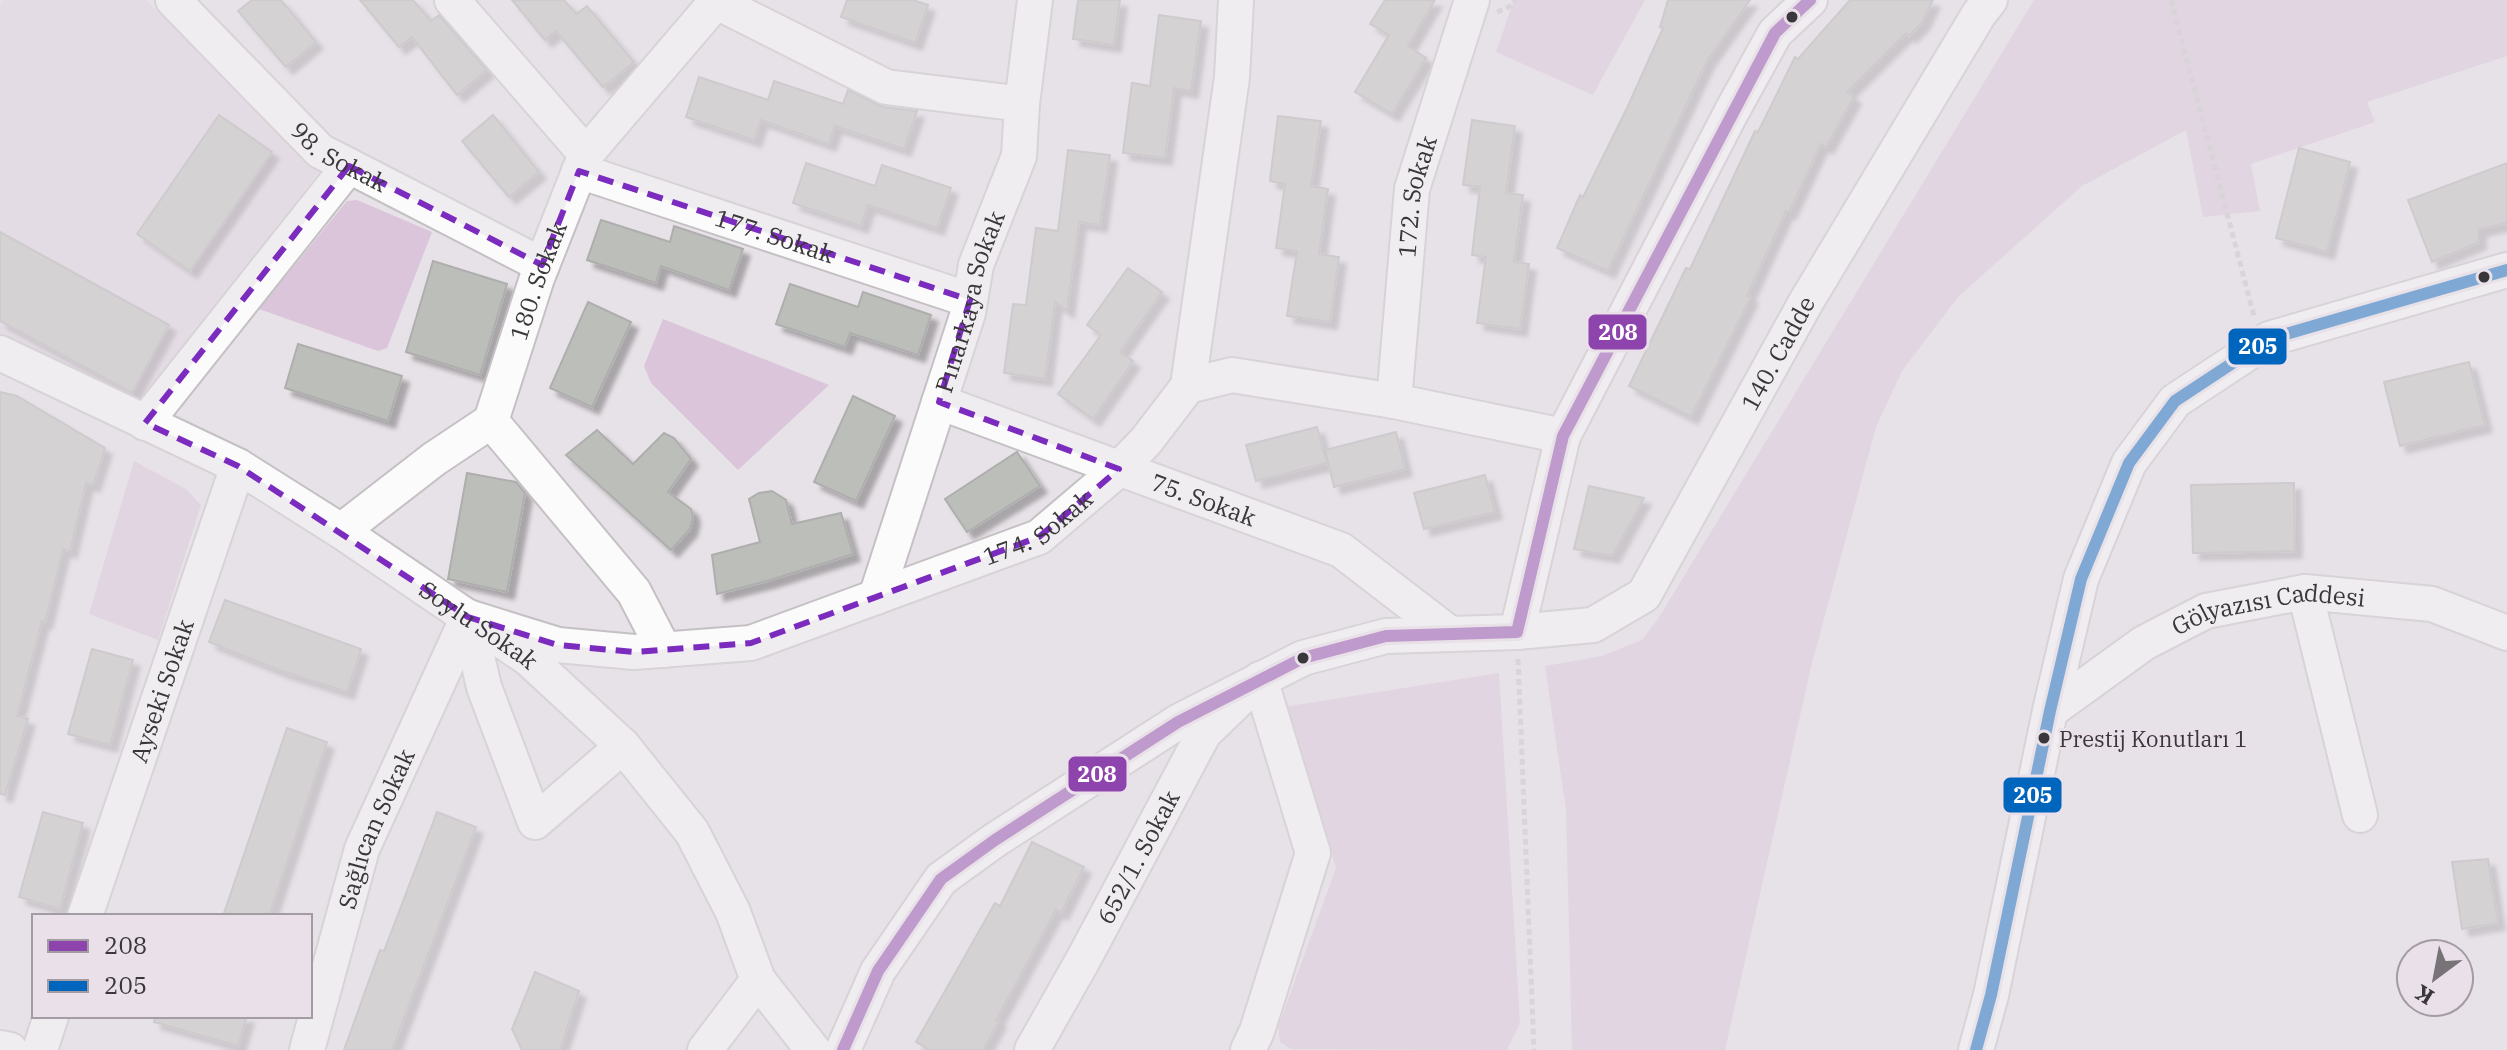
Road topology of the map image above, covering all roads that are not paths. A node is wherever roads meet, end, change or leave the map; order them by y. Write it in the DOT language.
graph roads {
  1 [pos="452,0"];
  2 [pos="1035,0"];
  3 [pos="1236,0"];
  4 [pos="1472,0"];
  5 [pos="1810,0"];
  6 [pos="1990,0"];
  7 [pos="714,1"];
  8 [pos="183,2"];
  9 [pos="1022,104"];
  10 [pos="582,162"];
  11 [pos="349,166"];
  12 [pos="542,265"];
  13 [pos="2507,270"];
  14 [pos="970,300"];
  15 [pos="0,353"];
  16 [pos="1188,386"];
  17 [pos="1394,401"];
  18 [pos="939,402"];
  19 [pos="491,421"];
  20 [pos="145,423"];
  21 [pos="1563,436"];
  22 [pos="238,466"];
  23 [pos="1119,469"];
  24 [pos="341,531"];
  25 [pos="2305,592"];
  26 [pos="876,597"];
  27 [pos="468,617"];
  28 [pos="1517,632"];
  29 [pos="1449,633"];
  30 [pos="2507,633"];
  31 [pos="664,650"];
  32 [pos="1260,679"];
  33 [pos="2050,711"];
  34 [pos="623,746"];
  35 [pos="2360,815"];
  36 [pos="86,914"];
  37 [pos="758,980"];
  38 [pos="50,1018"];
  39 [pos="0,1048"];
  40 [pos="10,1050"];
  41 [pos="40,1050"];
  42 [pos="307,1050"];
  43 [pos="705,1050"];
  44 [pos="813,1050"];
  45 [pos="843,1050"];
  46 [pos="1032,1050"];
  47 [pos="1248,1050"];
  48 [pos="1976,1050"];
  1 -- 10 [label="street"];
  2 -- 9 [label="street, Pınarkaya Sokak"];
  3 -- 16 [label="street, 174. Sokak"];
  4 -- 17 [label="street, 172. Sokak"];
  5 -- 21 [label="street"];
  6 -- 28 [label="street, 140. Cadde"];
  7 -- 9 [label="street"];
  7 -- 10 [label="street, 180. Sokak"];
  8 -- 11 [label="street, 98. Sokak"];
  9 -- 14 [label="street, Pınarkaya Sokak"];
  10 -- 12 [label="street, 180. Sokak"];
  10 -- 14 [label="street, 177. Sokak"];
  11 -- 12 [label="street, 98. Sokak"];
  11 -- 20 [label="street"];
  12 -- 19 [label="street, 180. Sokak"];
  13 -- 33 [label="street"];
  14 -- 18 [label="street, Pınarkaya Sokak"];
  15 -- 20 [label="street, Soylu Sokak"];
  16 -- 17 [label="street"];
  16 -- 23 [label="street, 174. Sokak"];
  17 -- 21 [label="street"];
  18 -- 23 [label="street, 75. Sokak"];
  18 -- 26 [label="street, Pınarkaya Sokak"];
  19 -- 24 [label="street"];
  19 -- 31 [label="street"];
  20 -- 22 [label="street, Soylu Sokak"];
  21 -- 28 [label="street"];
  22 -- 24 [label="street, Soylu Sokak"];
  22 -- 36 [label="street, Ayseki Sokak"];
  23 -- 26 [label="street, 174. Sokak"];
  23 -- 29 [label="street, 75. Sokak"];
  24 -- 27 [label="street, Soylu Sokak"];
  25 -- 30 [label="street, Gölyazısı Caddesi"];
  25 -- 33 [label="street, Gölyazısı Caddesi"];
  25 -- 35 [label="street"];
  26 -- 31 [label="street, 174. Sokak"];
  27 -- 31 [label="street, 174. Sokak"];
  27 -- 34 [label="street, Soylu Sokak"];
  27 -- 34 [label="street"];
  27 -- 42 [label="street, Sağlıcan Sokak"];
  28 -- 29 [label="street, 140. Cadde"];
  29 -- 32 [label="street, 140. Cadde"];
  32 -- 45 [label="street, 140. Cadde"];
  32 -- 46 [label="street, 652/1. Sokak"];
  32 -- 47 [label="street"];
  33 -- 48 [label="street"];
  34 -- 37 [label="street, Soylu Sokak"];
  37 -- 43 [label="street"];
  37 -- 44 [label="street, Soylu Sokak"];
  38 -- 41 [label="street"];
  39 -- 40 [label="street"];
}
